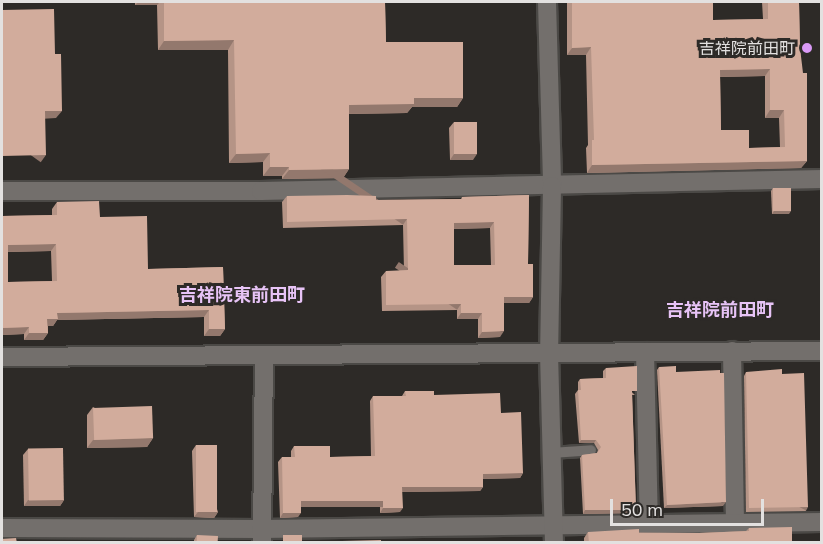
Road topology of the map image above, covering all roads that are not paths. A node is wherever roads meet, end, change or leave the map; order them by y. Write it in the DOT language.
graph roads {
  1 [pos="547,2"];
  2 [pos="822,179"];
  3 [pos="552,186"];
  4 [pos="2,191"];
  5 [pos="732,351"];
  6 [pos="822,351"];
  7 [pos="645,352"];
  8 [pos="549,353"];
  9 [pos="264,355"];
  10 [pos="2,357"];
  11 [pos="591,450"];
  12 [pos="552,453"];
  13 [pos="822,522"];
  14 [pos="735,524"];
  15 [pos="650,525"];
  16 [pos="2,528"];
  17 [pos="554,534"];
  18 [pos="261,536"];
  1 -- 3 [label="street"];
  2 -- 3 [label="street"];
  3 -- 4 [label="street"];
  3 -- 8 [label="street"];
  5 -- 6 [label="street"];
  5 -- 7 [label="street"];
  5 -- 14 [label="street"];
  7 -- 8 [label="street"];
  7 -- 15 [label="street"];
  8 -- 9 [label="street"];
  8 -- 12 [label="street"];
  9 -- 10 [label="street"];
  9 -- 18 [label="street"];
  11 -- 12 [label="lane"];
  12 -- 17 [label="street"];
  13 -- 14 [label="street"];
  14 -- 15 [label="street"];
  15 -- 17 [label="street"];
  16 -- 18 [label="street"];
  17 -- 18 [label="street"];
}
